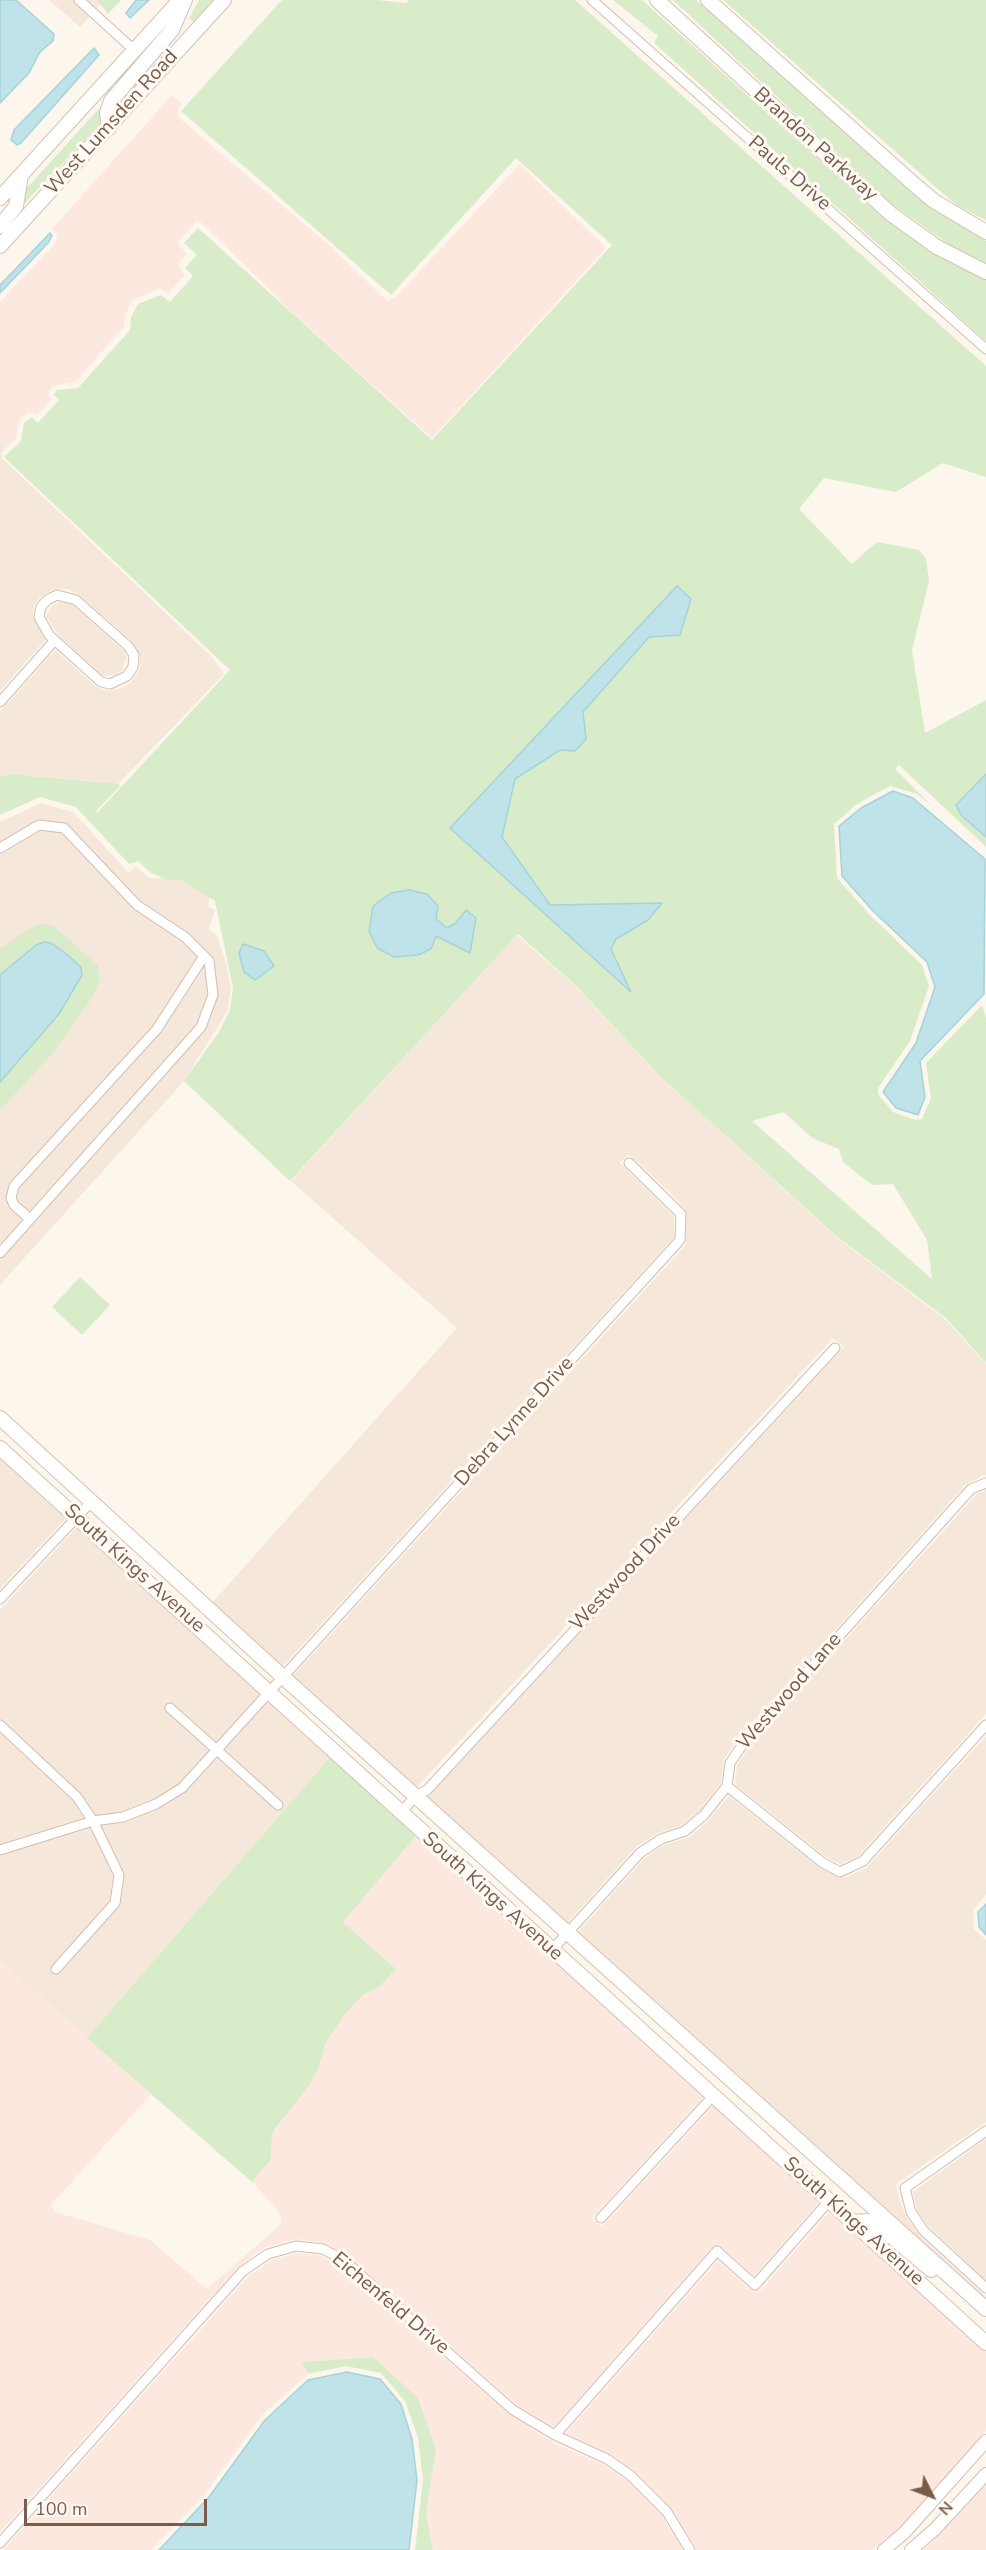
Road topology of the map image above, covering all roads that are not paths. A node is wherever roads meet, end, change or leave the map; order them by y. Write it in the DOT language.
graph roads {
  1 [pos="180,0"];
  2 [pos="185,0"];
  3 [pos="224,0"];
  4 [pos="592,0"];
  5 [pos="657,0"];
  6 [pos="708,0"];
  7 [pos="81,1"];
  8 [pos="134,50"];
  9 [pos="109,128"];
  10 [pos="21,175"];
  11 [pos="0,198"];
  12 [pos="0,226"];
  13 [pos="986,232"];
  14 [pos="0,246"];
  15 [pos="986,272"];
  16 [pos="986,349"];
  17 [pos="54,641"];
  18 [pos="0,702"];
  19 [pos="0,848"];
  20 [pos="204,956"];
  21 [pos="629,1163"];
  22 [pos="30,1219"];
  23 [pos="0,1253"];
  24 [pos="835,1348"];
  25 [pos="0,1418"];
  26 [pos="0,1448"];
  27 [pos="986,1483"];
  28 [pos="92,1501"];
  29 [pos="76,1517"];
  30 [pos="0,1599"];
  31 [pos="283,1677"];
  32 [pos="269,1692"];
  33 [pos="170,1708"];
  34 [pos="0,1725"];
  35 [pos="986,1725"];
  36 [pos="216,1750"];
  37 [pos="727,1786"];
  38 [pos="416,1796"];
  39 [pos="278,1805"];
  40 [pos="400,1813"];
  41 [pos="93,1821"];
  42 [pos="0,1850"];
  43 [pos="568,1933"];
  44 [pos="552,1950"];
  45 [pos="56,1969"];
  46 [pos="713,2096"];
  47 [pos="986,2131"];
  48 [pos="830,2201"];
  49 [pos="601,2218"];
  50 [pos="854,2222"];
  51 [pos="986,2288"];
  52 [pos="986,2309"];
  53 [pos="986,2343"];
  54 [pos="555,2435"];
  55 [pos="986,2441"];
  56 [pos="986,2474"];
  57 [pos="0,2542"];
  58 [pos="690,2550"];
  59 [pos="884,2550"];
  60 [pos="911,2550"];
  1 -- 8 [label="main road, West Lumsden Road"];
  2 -- 9 [label="main road"];
  3 -- 9 [label="main road, West Lumsden Road"];
  4 -- 16 [label="street, Pauls Drive"];
  5 -- 15 [label="main road, Brandon Parkway"];
  6 -- 13 [label="main road, Brandon Parkway"];
  7 -- 8 [label="street"];
  8 -- 10 [label="main road, West Lumsden Road"];
  9 -- 14 [label="main road, West Lumsden Road"];
  10 -- 11 [label="main road, West Lumsden Road"];
  10 -- 12 [label="main road"];
  17 -- 17 [label="street"];
  17 -- 18 [label="street"];
  19 -- 20 [label="street"];
  20 -- 22 [label="street"];
  20 -- 22 [label="street"];
  21 -- 31 [label="street, Debra Lynne Drive"];
  22 -- 23 [label="street"];
  24 -- 38 [label="street, Westwood Drive"];
  25 -- 28 [label="main road, South Kings Avenue"];
  26 -- 29 [label="main road, South Kings Avenue"];
  27 -- 37 [label="street, Westwood Lane"];
  28 -- 29 [label="street"];
  28 -- 31 [label="main road, South Kings Avenue"];
  29 -- 30 [label="street"];
  29 -- 32 [label="main road, South Kings Avenue"];
  31 -- 32 [label="street, Debra Lynne Drive"];
  31 -- 38 [label="main road, South Kings Avenue"];
  32 -- 36 [label="street, Debra Lynne Drive"];
  32 -- 40 [label="main road, South Kings Avenue"];
  33 -- 36 [label="street"];
  34 -- 41 [label="street"];
  35 -- 37 [label="street"];
  36 -- 39 [label="street"];
  36 -- 41 [label="street, Debra Lynne Drive"];
  37 -- 43 [label="street, Westwood Lane"];
  38 -- 40 [label="street, Westwood Drive"];
  38 -- 43 [label="main road, South Kings Avenue"];
  40 -- 44 [label="main road, South Kings Avenue"];
  41 -- 42 [label="street, Debra Lynne Drive"];
  41 -- 45 [label="street"];
  43 -- 44 [label="street, Westwood Lane"];
  43 -- 52 [label="main road, South Kings Avenue"];
  44 -- 46 [label="main road, South Kings Avenue"];
  46 -- 48 [label="main road, South Kings Avenue"];
  46 -- 49 [label="street"];
  47 -- 51 [label="street"];
  48 -- 50 [label="main road, South Kings Avenue"];
  48 -- 54 [label="street"];
  50 -- 52 [label="main road"];
  50 -- 53 [label="main road, South Kings Avenue"];
  54 -- 57 [label="street, Eichenfeld Drive"];
  54 -- 58 [label="street, Eichenfeld Drive"];
  55 -- 59 [label="street"];
  56 -- 60 [label="street"];
}
